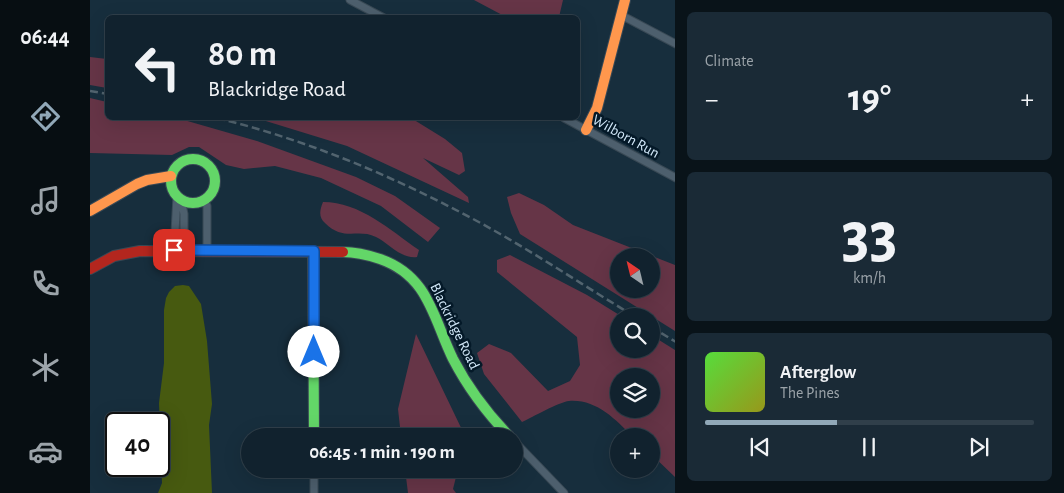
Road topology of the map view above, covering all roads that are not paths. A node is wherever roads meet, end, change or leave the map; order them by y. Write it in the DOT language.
graph roads {
  1 [pos="350,0"];
  2 [pos="626,0"];
  3 [pos="378,15"];
  4 [pos="621,15"];
  5 [pos="675,44"];
  6 [pos="568,120"];
  7 [pos="586,130"];
  8 [pos="171,176"];
  9 [pos="675,178"];
  10 [pos="179,198"];
  11 [pos="204,200"];
  12 [pos="90,211"];
  13 [pos="179,250"];
  14 [pos="207,250"];
  15 [pos="314,251"];
  16 [pos="90,269"];
  17 [pos="314,428"];
  18 [pos="502,428"];
  19 [pos="523,450"];
  20 [pos="314,478"];
  21 [pos="314,493"];
  22 [pos="564,493"];
  1 -- 3 [label="street"];
  2 -- 4 [label="street"];
  4 -- 5 [label="street"];
  4 -- 7 [label="street"];
  6 -- 7 [label="street, Wilborn Run"];
  7 -- 9 [label="street, Wilborn Run"];
  8 -- 10 [label="street"];
  8 -- 11 [label="street"];
  8 -- 12 [label="street"];
  10 -- 11 [label="street"];
  10 -- 13 [label="street"];
  11 -- 14 [label="street"];
  13 -- 14 [label="street, Blackridge Road"];
  13 -- 16 [label="street, Blackridge Road"];
  14 -- 15 [label="street, Blackridge Road"];
  15 -- 17 [label="street"];
  15 -- 18 [label="street, Blackridge Road"];
  19 -- 22 [label="street"];
  20 -- 21 [label="street"];
}
